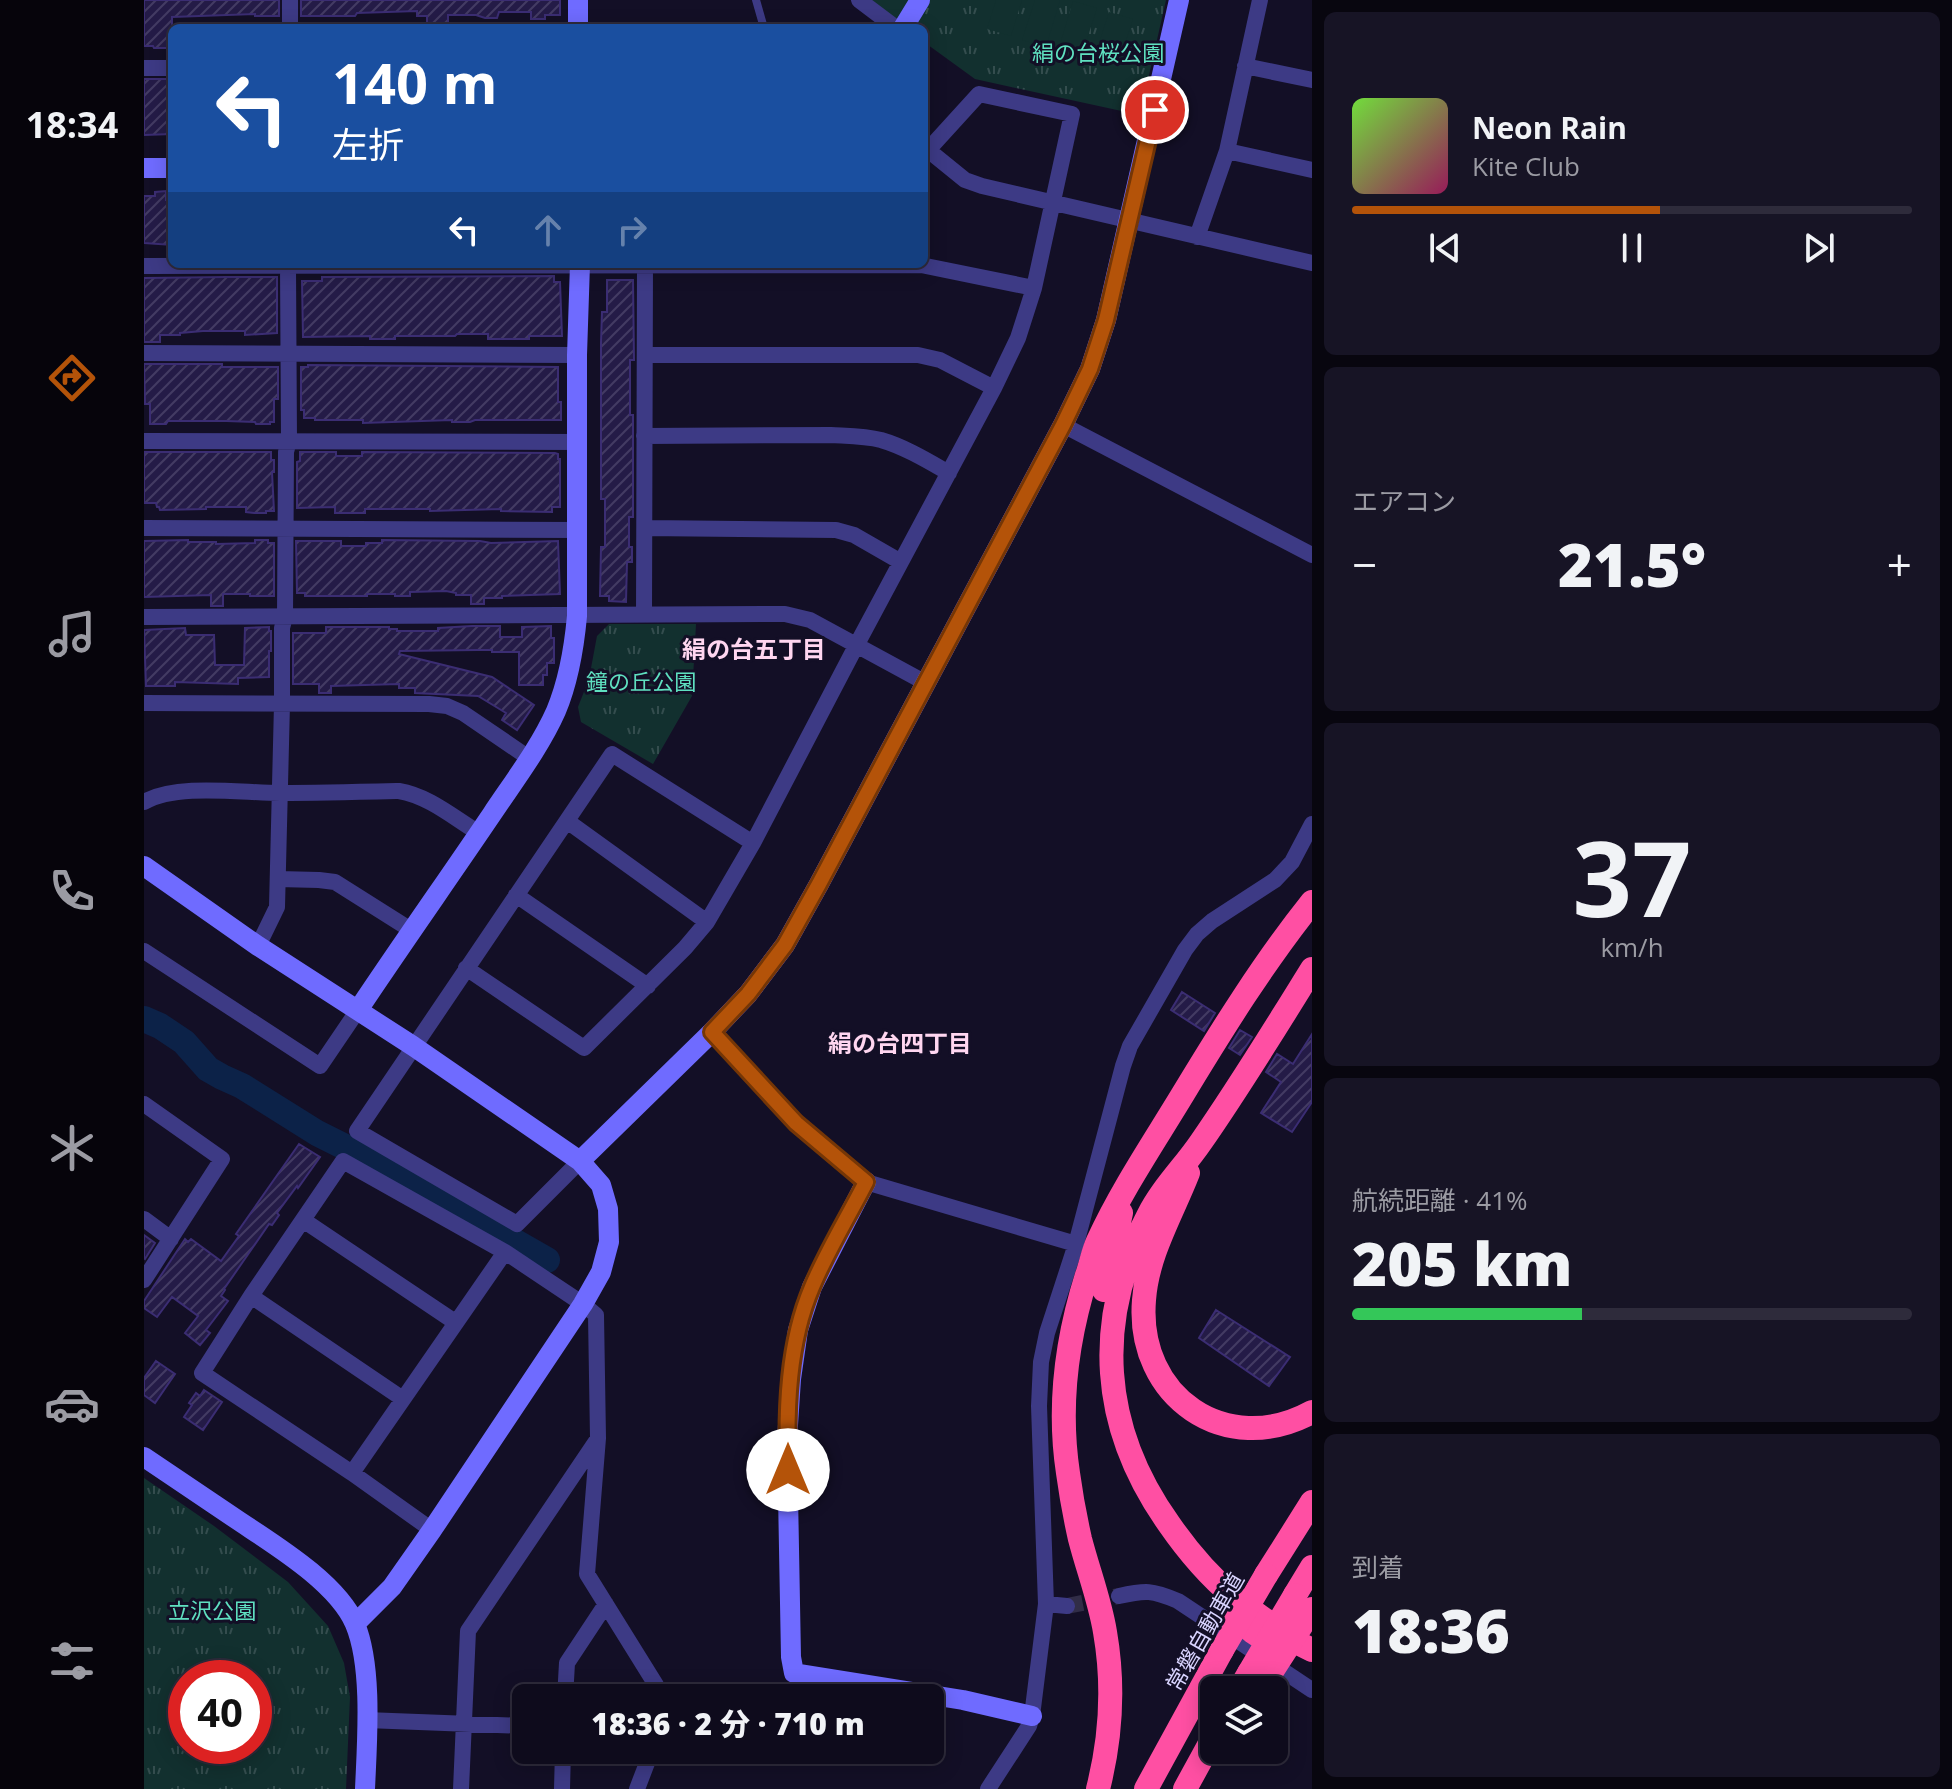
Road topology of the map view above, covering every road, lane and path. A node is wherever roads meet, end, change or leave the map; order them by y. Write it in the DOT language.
graph roads {
  1 [pos="290,0"];
  2 [pos="578,0"];
  3 [pos="756,0"];
  4 [pos="859,0"];
  5 [pos="920,0"];
  6 [pos="1179,0"];
  7 [pos="1260,0"];
  8 [pos="290,24"];
  9 [pos="578,24"];
  10 [pos="763,24"];
  11 [pos="891,24"];
  12 [pos="905,24"];
  13 [pos="1245,66"];
  14 [pos="144,68"];
  15 [pos="168,68"];
  16 [pos="1312,80"];
  17 [pos="928,149"];
  18 [pos="1227,151"];
  19 [pos="928,152"];
  20 [pos="144,168"];
  21 [pos="168,168"];
  22 [pos="1312,170"];
  23 [pos="1053,204"];
  24 [pos="1131,220"];
  25 [pos="1197,237"];
  26 [pos="1312,263"];
  27 [pos="144,266"];
  28 [pos="168,266"];
  29 [pos="928,266"];
  30 [pos="288,268"];
  31 [pos="580,268"];
  32 [pos="645,268"];
  33 [pos="1034,288"];
  34 [pos="144,353"];
  35 [pos="289,353"];
  36 [pos="577,355"];
  37 [pos="645,355"];
  38 [pos="994,388"];
  39 [pos="1063,425"];
  40 [pos="644,436"];
  41 [pos="144,441"];
  42 [pos="289,441"];
  43 [pos="578,442"];
  44 [pos="949,473"];
  45 [pos="144,528"];
  46 [pos="286,528"];
  47 [pos="645,528"];
  48 [pos="578,530"];
  49 [pos="1312,555"];
  50 [pos="901,562"];
  51 [pos="644,615"];
  52 [pos="577,616"];
  53 [pos="144,617"];
  54 [pos="285,617"];
  55 [pos="856,646"];
  56 [pos="926,683"];
  57 [pos="144,703"];
  58 [pos="282,704"];
  59 [pos="529,758"];
  60 [pos="280,793"];
  61 [pos="144,802"];
  62 [pos="567,821"];
  63 [pos="1312,824"];
  64 [pos="479,833"];
  65 [pos="753,843"];
  66 [pos="144,866"];
  67 [pos="278,879"];
  68 [pos="516,895"];
  69 [pos="1309,903"];
  70 [pos="707,922"];
  71 [pos="411,930"];
  72 [pos="258,946"];
  73 [pos="144,951"];
  74 [pos="466,968"];
  75 [pos="1312,969"];
  76 [pos="648,986"];
  77 [pos="358,1010"];
  78 [pos="712,1032"];
  79 [pos="413,1046"];
  80 [pos="144,1104"];
  81 [pos="1200,1145"];
  82 [pos="580,1161"];
  83 [pos="866,1182"];
  84 [pos="1127,1187"];
  85 [pos="144,1219"];
  86 [pos="303,1220"];
  87 [pos="171,1239"];
  88 [pos="1076,1244"];
  89 [pos="505,1252"];
  90 [pos="144,1280"];
  91 [pos="251,1296"];
  92 [pos="583,1304"];
  93 [pos="455,1322"];
  94 [pos="403,1399"];
  95 [pos="1312,1412"];
  96 [pos="598,1438"];
  97 [pos="144,1457"];
  98 [pos="352,1473"];
  99 [pos="1312,1502"];
  100 [pos="432,1530"];
  101 [pos="1312,1567"];
  102 [pos="1119,1596"];
  103 [pos="606,1604"];
  104 [pos="1046,1604"];
  105 [pos="1306,1604"];
  106 [pos="1067,1606"];
  107 [pos="355,1624"];
  108 [pos="1312,1650"];
  109 [pos="1312,1667"];
  110 [pos="1258,1676"];
  111 [pos="566,1684"];
  112 [pos="655,1684"];
  113 [pos="1312,1690"];
  114 [pos="1032,1716"];
  115 [pos="366,1720"];
  116 [pos="464,1723"];
  117 [pos="512,1725"];
  118 [pos="1200,1762"];
  119 [pos="563,1764"];
  120 [pos="647,1764"];
  121 [pos="1212,1764"];
  122 [pos="365,1789"];
  123 [pos="461,1789"];
  124 [pos="562,1789"];
  125 [pos="637,1789"];
  126 [pos="988,1789"];
  127 [pos="1098,1789"];
  128 [pos="1146,1789"];
  129 [pos="1185,1789"];
  130 [pos="1196,1789"];
  1 -- 8 [label="street"];
  2 -- 9 [label="street"];
  3 -- 10 [label="lane"];
  4 -- 11 [label="street"];
  5 -- 12 [label="street"];
  6 -- 24 [label="street"];
  7 -- 13 [label="street"];
  13 -- 16 [label="street"];
  13 -- 18 [label="street"];
  14 -- 15 [label="street"];
  17 -- 23 [label="street"];
  18 -- 22 [label="street"];
  18 -- 25 [label="street"];
  19 -- 23 [label="street"];
  20 -- 21 [label="street"];
  23 -- 24 [label="street"];
  23 -- 33 [label="street"];
  24 -- 25 [label="street"];
  24 -- 39 [label="street"];
  25 -- 26 [label="street"];
  27 -- 28 [label="street"];
  29 -- 33 [label="street"];
  30 -- 35 [label="street"];
  31 -- 36 [label="street"];
  32 -- 37 [label="street"];
  33 -- 38 [label="street"];
  34 -- 35 [label="street"];
  35 -- 36 [label="street"];
  35 -- 42 [label="street"];
  36 -- 43 [label="street"];
  37 -- 38 [label="street"];
  37 -- 40 [label="street"];
  38 -- 44 [label="street"];
  39 -- 49 [label="street"];
  39 -- 56 [label="street"];
  40 -- 44 [label="street"];
  40 -- 47 [label="street"];
  41 -- 42 [label="street"];
  42 -- 43 [label="street"];
  42 -- 46 [label="street"];
  43 -- 48 [label="street"];
  44 -- 50 [label="street"];
  45 -- 46 [label="street"];
  46 -- 48 [label="street"];
  46 -- 54 [label="street"];
  47 -- 50 [label="street"];
  47 -- 51 [label="street"];
  48 -- 52 [label="street"];
  50 -- 55 [label="street"];
  51 -- 52 [label="street"];
  51 -- 55 [label="street"];
  52 -- 54 [label="street"];
  52 -- 59 [label="street"];
  53 -- 54 [label="street"];
  54 -- 58 [label="street"];
  55 -- 56 [label="street"];
  55 -- 65 [label="street"];
  56 -- 78 [label="street"];
  57 -- 58 [label="street"];
  58 -- 59 [label="street"];
  58 -- 60 [label="street"];
  59 -- 64 [label="street"];
  60 -- 61 [label="street"];
  60 -- 64 [label="street"];
  60 -- 67 [label="street"];
  62 -- 65 [label="street"];
  62 -- 68 [label="street"];
  62 -- 70 [label="street"];
  63 -- 88 [label="street"];
  64 -- 71 [label="street"];
  65 -- 70 [label="street"];
  66 -- 72 [label="street"];
  67 -- 71 [label="street"];
  67 -- 72 [label="street"];
  68 -- 74 [label="street"];
  68 -- 76 [label="street"];
  69 -- 84 [label="highway"];
  70 -- 76 [label="street"];
  71 -- 77 [label="street"];
  72 -- 77 [label="street"];
  73 -- 77 [label="street"];
  74 -- 76 [label="street"];
  74 -- 79 [label="street"];
  75 -- 81 [label="highway"];
  77 -- 79 [label="street"];
  78 -- 82 [label="street"];
  78 -- 83 [label="street"];
  79 -- 82 [label="street"];
  79 -- 82 [label="street"];
  80 -- 87 [label="street"];
  81 -- 95 [label="highway"];
  81 -- 108 [label="highway"];
  82 -- 92 [label="street"];
  83 -- 88 [label="street"];
  83 -- 114 [label="street"];
  84 -- 109 [label="highway"];
  84 -- 127 [label="highway"];
  85 -- 87 [label="street"];
  86 -- 89 [label="street"];
  86 -- 91 [label="street"];
  86 -- 93 [label="street"];
  87 -- 90 [label="street"];
  88 -- 104 [label="street"];
  89 -- 92 [label="street"];
  89 -- 93 [label="street"];
  91 -- 94 [label="street"];
  91 -- 98 [label="street"];
  92 -- 96 [label="street"];
  92 -- 100 [label="street"];
  93 -- 94 [label="street"];
  94 -- 98 [label="street"];
  96 -- 103 [label="street"];
  96 -- 116 [label="street"];
  97 -- 107 [label="street"];
  98 -- 100 [label="street"];
  99 -- 128 [label="highway, 常磐自動車道, bridge"];
  100 -- 107 [label="street"];
  101 -- 105 [label="highway"];
  102 -- 113 [label="street"];
  103 -- 111 [label="street"];
  103 -- 112 [label="street"];
  104 -- 106 [label="street"];
  104 -- 114 [label="street"];
  105 -- 110 [label="highway, bridge"];
  107 -- 115 [label="street"];
  114 -- 126 [label="street"];
  115 -- 116 [label="street"];
  115 -- 122 [label="street"];
  116 -- 117 [label="street"];
  116 -- 123 [label="street"];
  118 -- 129 [label="highway"];
  119 -- 124 [label="street"];
  120 -- 125 [label="street"];
  121 -- 130 [label="highway"];
}
